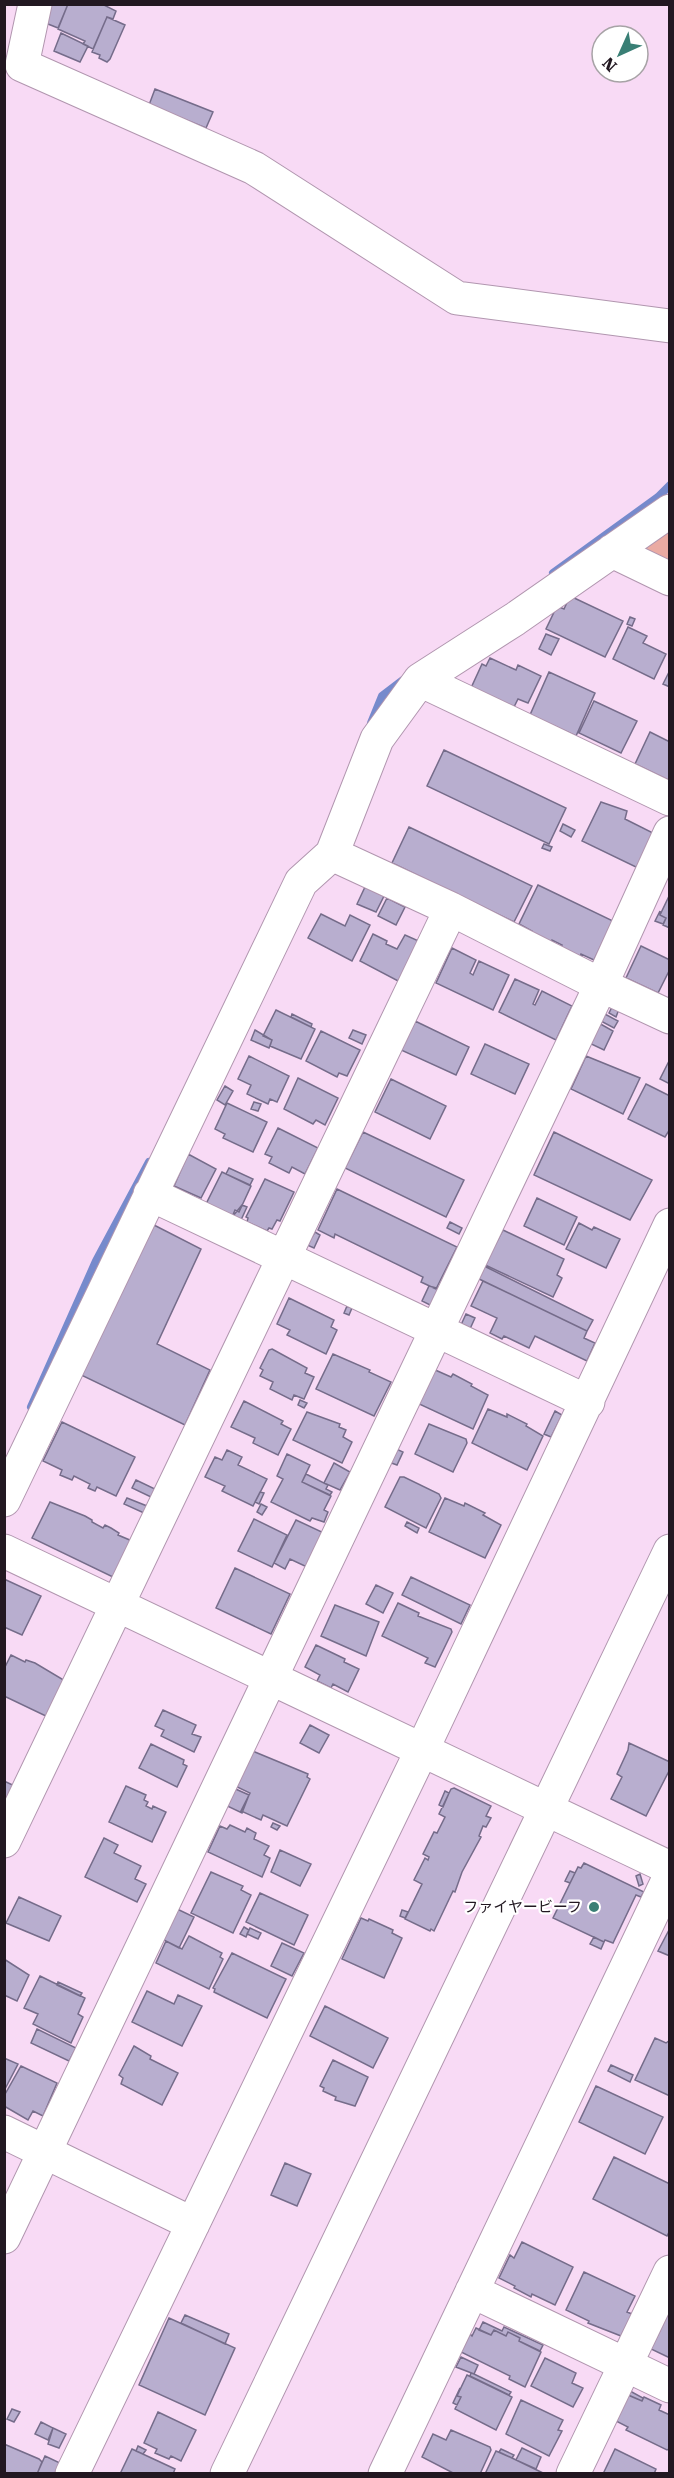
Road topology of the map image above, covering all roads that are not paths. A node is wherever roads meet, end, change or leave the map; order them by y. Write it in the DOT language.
graph roads {
  1 [pos="35,4"];
  2 [pos="669,326"];
  3 [pos="669,512"];
  4 [pos="612,552"];
  5 [pos="669,579"];
  6 [pos="420,680"];
  7 [pos="669,799"];
  8 [pos="669,833"];
  9 [pos="332,854"];
  10 [pos="451,909"];
  11 [pos="601,986"];
  12 [pos="669,1017"];
  13 [pos="150,1194"];
  14 [pos="669,1225"];
  15 [pos="283,1258"];
  16 [pos="436,1328"];
  17 [pos="588,1402"];
  18 [pos="4,1500"];
  19 [pos="4,1551"];
  20 [pos="669,1551"];
  21 [pos="117,1604"];
  22 [pos="269,1677"];
  23 [pos="422,1750"];
  24 [pos="546,1809"];
  25 [pos="4,1841"];
  26 [pos="669,1868"];
  27 [pos="669,1876"];
  28 [pos="4,2132"];
  29 [pos="46,2152"];
  30 [pos="193,2224"];
  31 [pos="4,2237"];
  32 [pos="669,2272"];
  33 [pos="472,2290"];
  34 [pos="626,2365"];
  35 [pos="669,2386"];
  36 [pos="72,2474"];
  37 [pos="227,2474"];
  38 [pos="385,2474"];
  39 [pos="573,2474"];
  1 -- 2 [label="street"];
  3 -- 4 [label="street"];
  4 -- 5 [label="street"];
  4 -- 6 [label="street"];
  6 -- 7 [label="street"];
  6 -- 9 [label="street"];
  8 -- 11 [label="street"];
  9 -- 10 [label="street"];
  9 -- 13 [label="street"];
  10 -- 11 [label="street"];
  10 -- 15 [label="street"];
  11 -- 12 [label="street"];
  11 -- 16 [label="street"];
  13 -- 15 [label="street"];
  13 -- 18 [label="street"];
  14 -- 17 [label="street"];
  15 -- 16 [label="street"];
  15 -- 21 [label="street"];
  16 -- 17 [label="street"];
  16 -- 22 [label="street"];
  17 -- 23 [label="street"];
  19 -- 21 [label="street"];
  20 -- 24 [label="street"];
  21 -- 22 [label="street"];
  21 -- 25 [label="street"];
  22 -- 23 [label="street"];
  22 -- 29 [label="street"];
  23 -- 24 [label="street"];
  23 -- 30 [label="street"];
  24 -- 26 [label="street"];
  24 -- 37 [label="street"];
  27 -- 33 [label="street"];
  28 -- 29 [label="street"];
  29 -- 30 [label="street"];
  29 -- 31 [label="street"];
  30 -- 36 [label="street"];
  32 -- 34 [label="street"];
  33 -- 34 [label="street"];
  33 -- 38 [label="street"];
  34 -- 35 [label="street"];
  34 -- 39 [label="street"];
}
